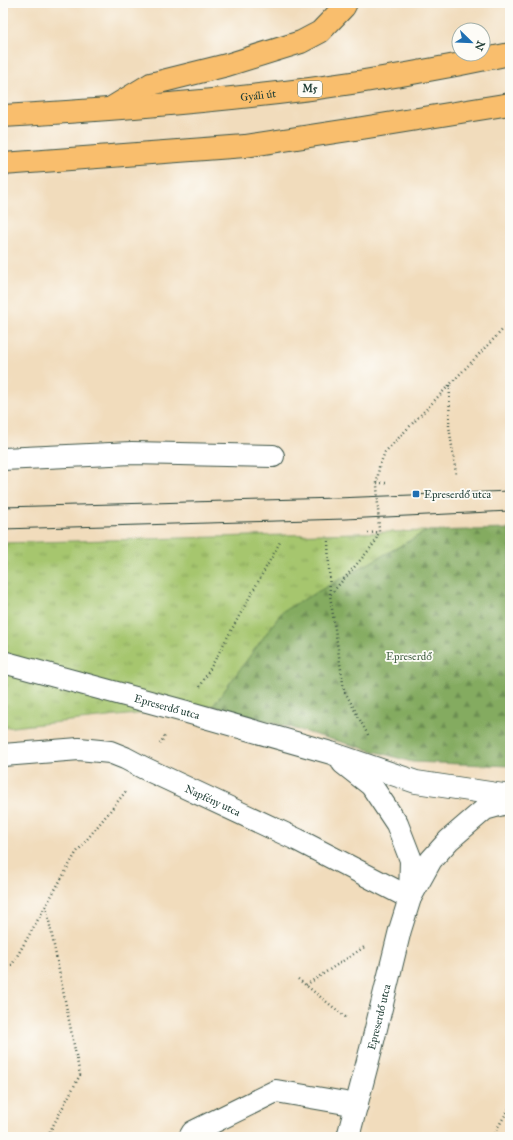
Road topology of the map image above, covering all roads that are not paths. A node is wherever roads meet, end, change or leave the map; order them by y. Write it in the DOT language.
graph roads {
  1 [pos="349,4"];
  2 [pos="510,54"];
  3 [pos="510,104"];
  4 [pos="108,110"];
  5 [pos="3,116"];
  6 [pos="3,164"];
  7 [pos="273,456"];
  8 [pos="3,459"];
  9 [pos="3,662"];
  10 [pos="331,753"];
  11 [pos="3,755"];
  12 [pos="510,796"];
  13 [pos="510,802"];
  14 [pos="410,898"];
  15 [pos="357,1105"];
  16 [pos="190,1137"];
  17 [pos="348,1137"];
  1 -- 4 [label="main road"];
  2 -- 4 [label="main road, Gyáli út / M5"];
  3 -- 6 [label="main road"];
  4 -- 5 [label="main road, Gyáli út / M5"];
  7 -- 8 [label="street"];
  9 -- 10 [label="street, Epreserdő utca"];
  10 -- 12 [label="street, Epreserdő utca"];
  10 -- 14 [label="street, Epreserdő utca"];
  11 -- 14 [label="street, Napfény utca"];
  13 -- 14 [label="street, Epreserdő utca"];
  14 -- 15 [label="street, Epreserdő utca"];
  15 -- 16 [label="street"];
  15 -- 17 [label="street, Epreserdő utca"];
}
